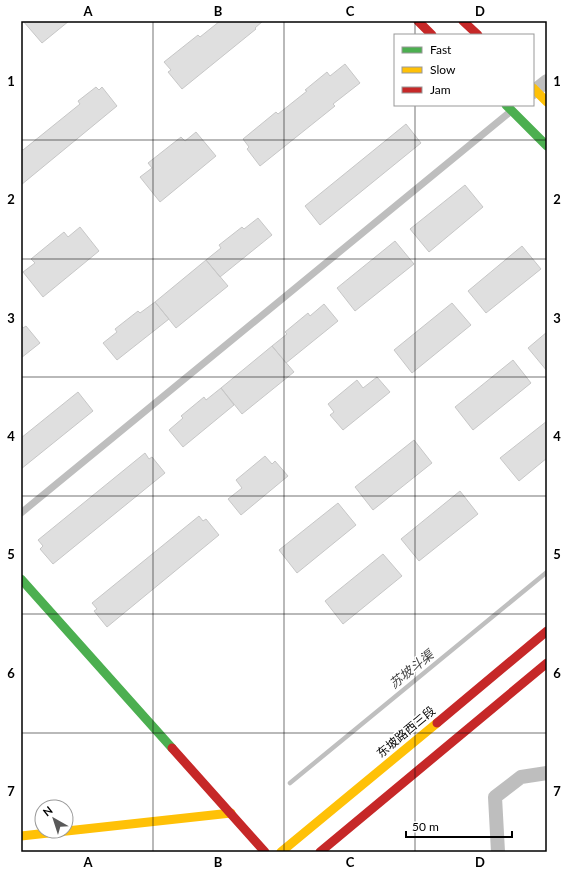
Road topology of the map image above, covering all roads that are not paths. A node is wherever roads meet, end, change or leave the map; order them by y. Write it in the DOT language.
graph roads {
  1 [pos="418,21"];
  2 [pos="463,21"];
  3 [pos="431,34"];
  4 [pos="477,34"];
  5 [pos="547,81"];
  6 [pos="534,90"];
  7 [pos="547,102"];
  8 [pos="512,107"];
  9 [pos="547,146"];
  10 [pos="21,513"];
  11 [pos="21,579"];
  12 [pos="547,630"];
  13 [pos="547,663"];
  14 [pos="547,773"];
  15 [pos="231,813"];
  16 [pos="21,836"];
  17 [pos="265,852"];
  18 [pos="281,852"];
  19 [pos="320,852"];
  20 [pos="498,852"];
  1 -- 3 [label="main road"];
  2 -- 4 [label="main road"];
  5 -- 6 [label="street"];
  6 -- 7 [label="main road"];
  8 -- 9 [label="main road"];
  8 -- 10 [label="lane"];
  11 -- 15 [label="main road"];
  12 -- 18 [label="main road, 东坡路西三段"];
  13 -- 19 [label="main road"];
  14 -- 20 [label="street"];
  15 -- 16 [label="main road"];
  15 -- 17 [label="main road"];
}
